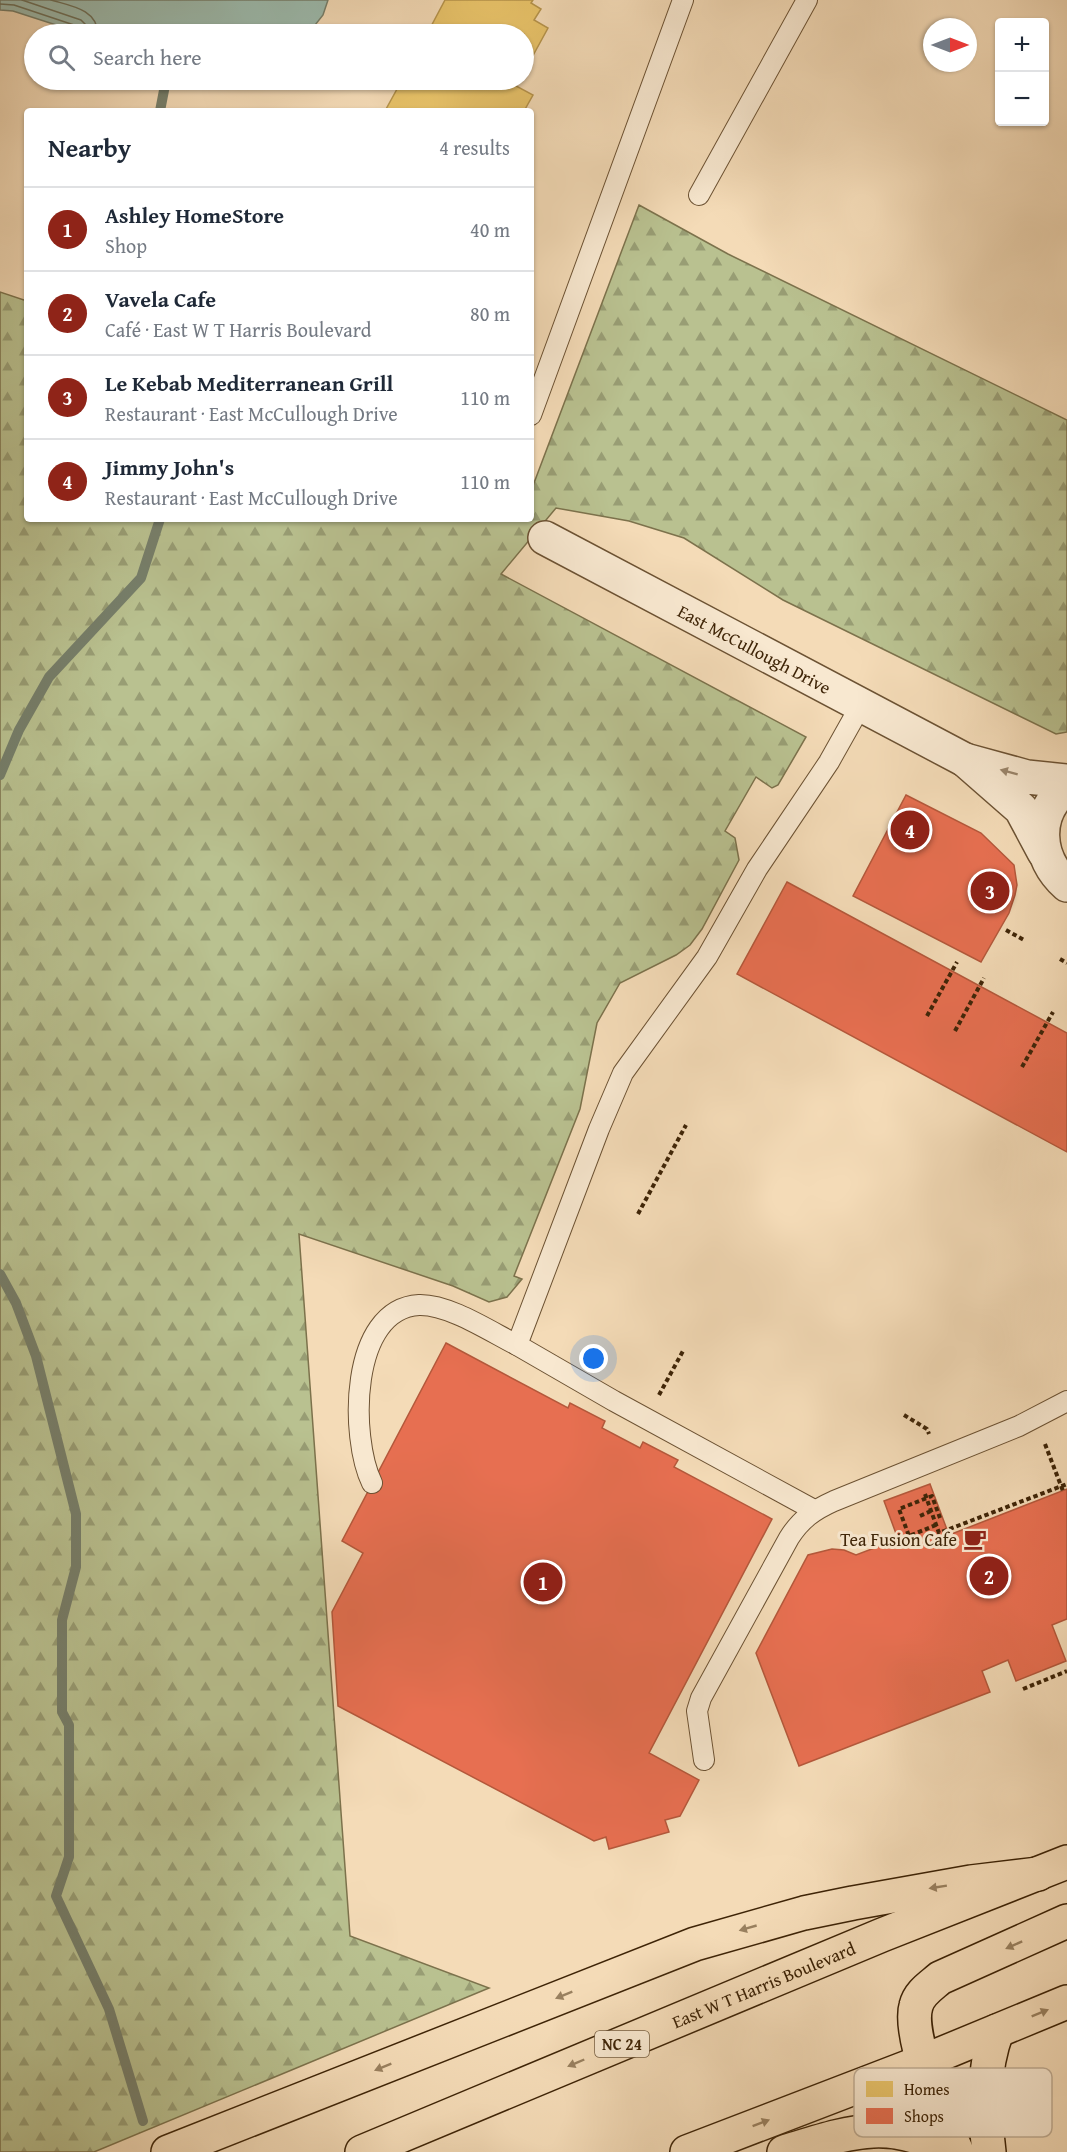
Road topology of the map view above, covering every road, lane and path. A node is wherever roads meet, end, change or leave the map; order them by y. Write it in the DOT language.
graph roads {
  1 [pos="683,0"];
  2 [pos="807,0"];
  3 [pos="699,195"];
  4 [pos="534,407"];
  5 [pos="545,538"];
  6 [pos="861,705"];
  7 [pos="965,760"];
  8 [pos="1067,780"];
  9 [pos="1067,787"];
  10 [pos="1044,852"];
  11 [pos="1067,885"];
  12 [pos="1006,930"];
  13 [pos="1024,940"];
  14 [pos="1060,959"];
  15 [pos="957,962"];
  16 [pos="1067,963"];
  17 [pos="984,978"];
  18 [pos="1053,1012"];
  19 [pos="927,1016"];
  20 [pos="955,1031"];
  21 [pos="1022,1068"];
  22 [pos="686,1125"];
  23 [pos="638,1215"];
  24 [pos="517,1345"];
  25 [pos="1067,1401"];
  26 [pos="904,1415"];
  27 [pos="930,1435"];
  28 [pos="1044,1440"];
  29 [pos="372,1483"];
  30 [pos="1067,1484"];
  31 [pos="1063,1491"];
  32 [pos="925,1494"];
  33 [pos="814,1510"];
  34 [pos="931,1511"];
  35 [pos="920,1516"];
  36 [pos="940,1518"];
  37 [pos="936,1525"];
  38 [pos="1067,1671"];
  39 [pos="1023,1689"];
  40 [pos="704,1760"];
  41 [pos="1052,1868"];
  42 [pos="1067,1921"];
  43 [pos="1067,2002"];
  44 [pos="997,2031"];
  45 [pos="924,2061"];
  46 [pos="906,2068"];
  47 [pos="927,2068"];
  48 [pos="986,2068"];
  49 [pos="854,2088"];
  50 [pos="854,2133"];
  51 [pos="913,2137"];
  52 [pos="952,2137"];
  53 [pos="989,2137"];
  54 [pos="168,2152"];
  55 [pos="362,2152"];
  56 [pos="687,2152"];
  57 [pos="784,2152"];
  58 [pos="948,2152"];
  59 [pos="957,2152"];
  60 [pos="990,2152"];
  1 -- 4 [label="lane"];
  2 -- 3 [label="lane"];
  5 -- 6 [label="street, East McCullough Drive"];
  6 -- 7 [label="street, East McCullough Drive"];
  6 -- 24 [label="lane"];
  8 -- 7 [label="street, East McCullough Drive, one-way"];
  7 -- 10 [label="street, East McCullough Drive"];
  9 -- 10 [label="street"];
  10 -- 11 [label="street, East McCullough Drive"];
  12 -- 13 [label="path"];
  14 -- 16 [label="path"];
  15 -- 19 [label="path"];
  17 -- 20 [label="path"];
  18 -- 21 [label="path"];
  22 -- 23 [label="path"];
  24 -- 29 [label="lane"];
  24 -- 33 [label="lane"];
  25 -- 33 [label="lane"];
  26 -- 27 [label="path"];
  28 -- 31 [label="path"];
  30 -- 37 [label="path, bridge"];
  32 -- 34 [label="path, bridge"];
  33 -- 40 [label="lane"];
  34 -- 35 [label="path"];
  34 -- 37 [label="path, bridge"];
  36 -- 37 [label="path"];
  38 -- 39 [label="path"];
  41 -- 54 [label="main road, one-way"];
  41 -- 55 [label="main road, East W T Harris Boulevard / NC 24, one-way"];
  42 -- 45 [label="main road, one-way"];
  44 -- 43 [label="main road, one-way"];
  44 -- 45 [label="main road"];
  44 -- 48 [label="main road"];
  46 -- 45 [label="main road, one-way"];
  45 -- 47 [label="main road"];
  56 -- 49 [label="main road, one-way"];
  50 -- 57 [label="main road"];
  51 -- 58 [label="main road"];
  52 -- 59 [label="main road"];
  53 -- 60 [label="main road"];
}
